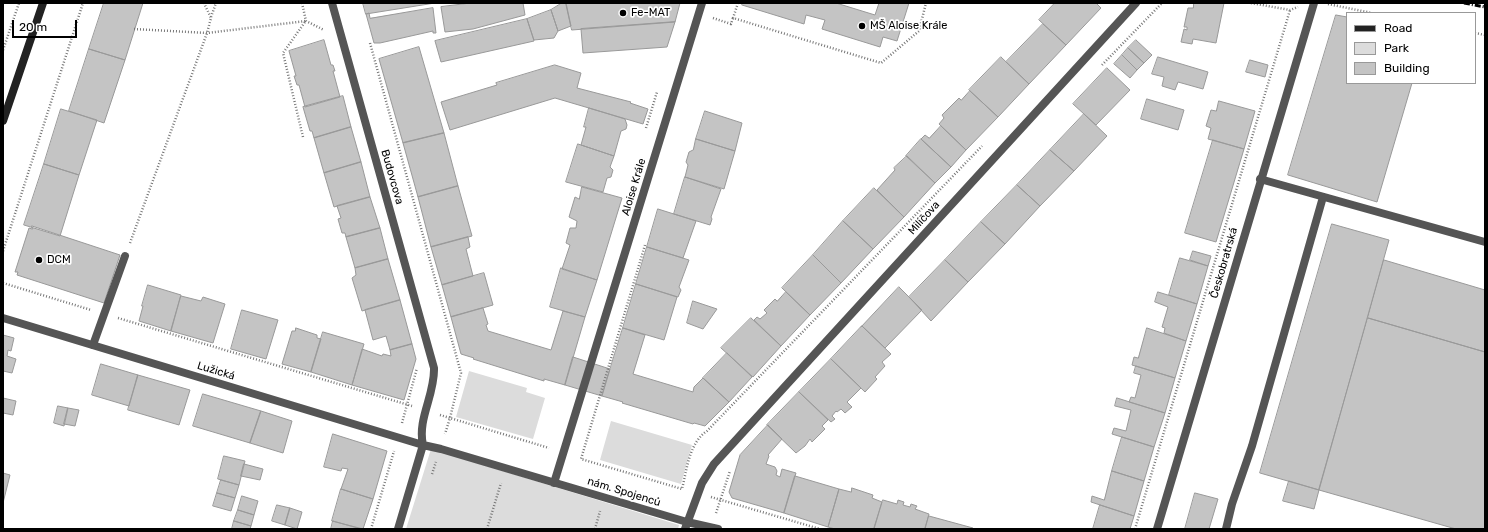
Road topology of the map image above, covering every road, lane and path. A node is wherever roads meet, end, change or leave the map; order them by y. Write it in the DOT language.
graph roads {
  1 [pos="19,3"];
  2 [pos="41,3"];
  3 [pos="83,3"];
  4 [pos="204,3"];
  5 [pos="216,3"];
  6 [pos="302,3"];
  7 [pos="332,3"];
  8 [pos="702,3"];
  9 [pos="738,3"];
  10 [pos="926,3"];
  11 [pos="1136,3"];
  12 [pos="1250,3"];
  13 [pos="1314,3"];
  14 [pos="1322,3"];
  15 [pos="1303,5"];
  16 [pos="1290,10"];
  17 [pos="1367,12"];
  18 [pos="715,13"];
  19 [pos="699,14"];
  20 [pos="211,18"];
  21 [pos="713,18"];
  22 [pos="733,18"];
  23 [pos="306,22"];
  24 [pos="134,29"];
  25 [pos="328,32"];
  26 [pos="207,33"];
  27 [pos="370,42"];
  28 [pos="3,50"];
  29 [pos="658,88"];
  30 [pos="3,121"];
  31 [pos="644,132"];
  32 [pos="303,136"];
  33 [pos="982,146"];
  34 [pos="1260,179"];
  35 [pos="1323,197"];
  36 [pos="647,238"];
  37 [pos="1485,242"];
  38 [pos="3,249"];
  39 [pos="125,256"];
  40 [pos="3,283"];
  41 [pos="104,314"];
  42 [pos="3,318"];
  43 [pos="93,345"];
  44 [pos="418,367"];
  45 [pos="408,405"];
  46 [pos="426,411"];
  47 [pos="450,418"];
  48 [pos="398,436"];
  49 [pos="423,445"];
  50 [pos="551,445"];
  51 [pos="505,469"];
  52 [pos="554,483"];
  53 [pos="682,489"];
  54 [pos="698,493"];
  55 [pos="686,526"];
  56 [pos="371,529"];
  57 [pos="398,529"];
  58 [pos="487,529"];
  59 [pos="718,529"];
  60 [pos="820,529"];
  61 [pos="1135,529"];
  62 [pos="1157,529"];
  63 [pos="1226,529"];
  1 -- 28 [label="path"];
  2 -- 30 [label="street"];
  3 -- 38 [label="path"];
  4 -- 20 [label="path"];
  5 -- 20 [label="path"];
  6 -- 23 [label="path"];
  7 -- 46 [label="street, Budovcova"];
  8 -- 19 [label="street, Aloise Krále"];
  9 -- 22 [label="path"];
  10 -- 22 [label="path"];
  11 -- 54 [label="street, Milíčova"];
  12 -- 16 [label="path"];
  13 -- 34 [label="street, Českobratrská"];
  14 -- 17 [label="path"];
  15 -- 16 [label="path"];
  16 -- 61 [label="path"];
  18 -- 21 [label="path"];
  19 -- 21 [label="path"];
  19 -- 52 [label="street, Aloise Krále"];
  20 -- 26 [label="path"];
  21 -- 22 [label="path"];
  23 -- 25 [label="path"];
  23 -- 26 [label="path"];
  23 -- 32 [label="path"];
  24 -- 26 [label="path"];
  26 -- 39 [label="path"];
  27 -- 47 [label="path"];
  29 -- 31 [label="path"];
  33 -- 53 [label="path"];
  34 -- 35 [label="street"];
  34 -- 62 [label="street, Českobratrská"];
  35 -- 37 [label="street"];
  35 -- 63 [label="street"];
  36 -- 53 [label="path"];
  39 -- 41 [label="street"];
  40 -- 41 [label="path"];
  41 -- 43 [label="street"];
  41 -- 45 [label="path"];
  42 -- 43 [label="street, Lužická"];
  43 -- 48 [label="street, Lužická"];
  44 -- 45 [label="path"];
  45 -- 46 [label="path"];
  45 -- 48 [label="path"];
  46 -- 47 [label="path"];
  46 -- 49 [label="street"];
  47 -- 50 [label="path"];
  48 -- 49 [label="street, Lužická"];
  48 -- 56 [label="path"];
  49 -- 51 [label="street, nám. Spojenců"];
  49 -- 57 [label="street"];
  51 -- 52 [label="street, nám. Spojenců"];
  51 -- 58 [label="path"];
  52 -- 55 [label="street, nám. Spojenců"];
  53 -- 54 [label="path"];
  54 -- 55 [label="street"];
  54 -- 60 [label="path"];
  55 -- 59 [label="street, nám. Spojenců"];
}
